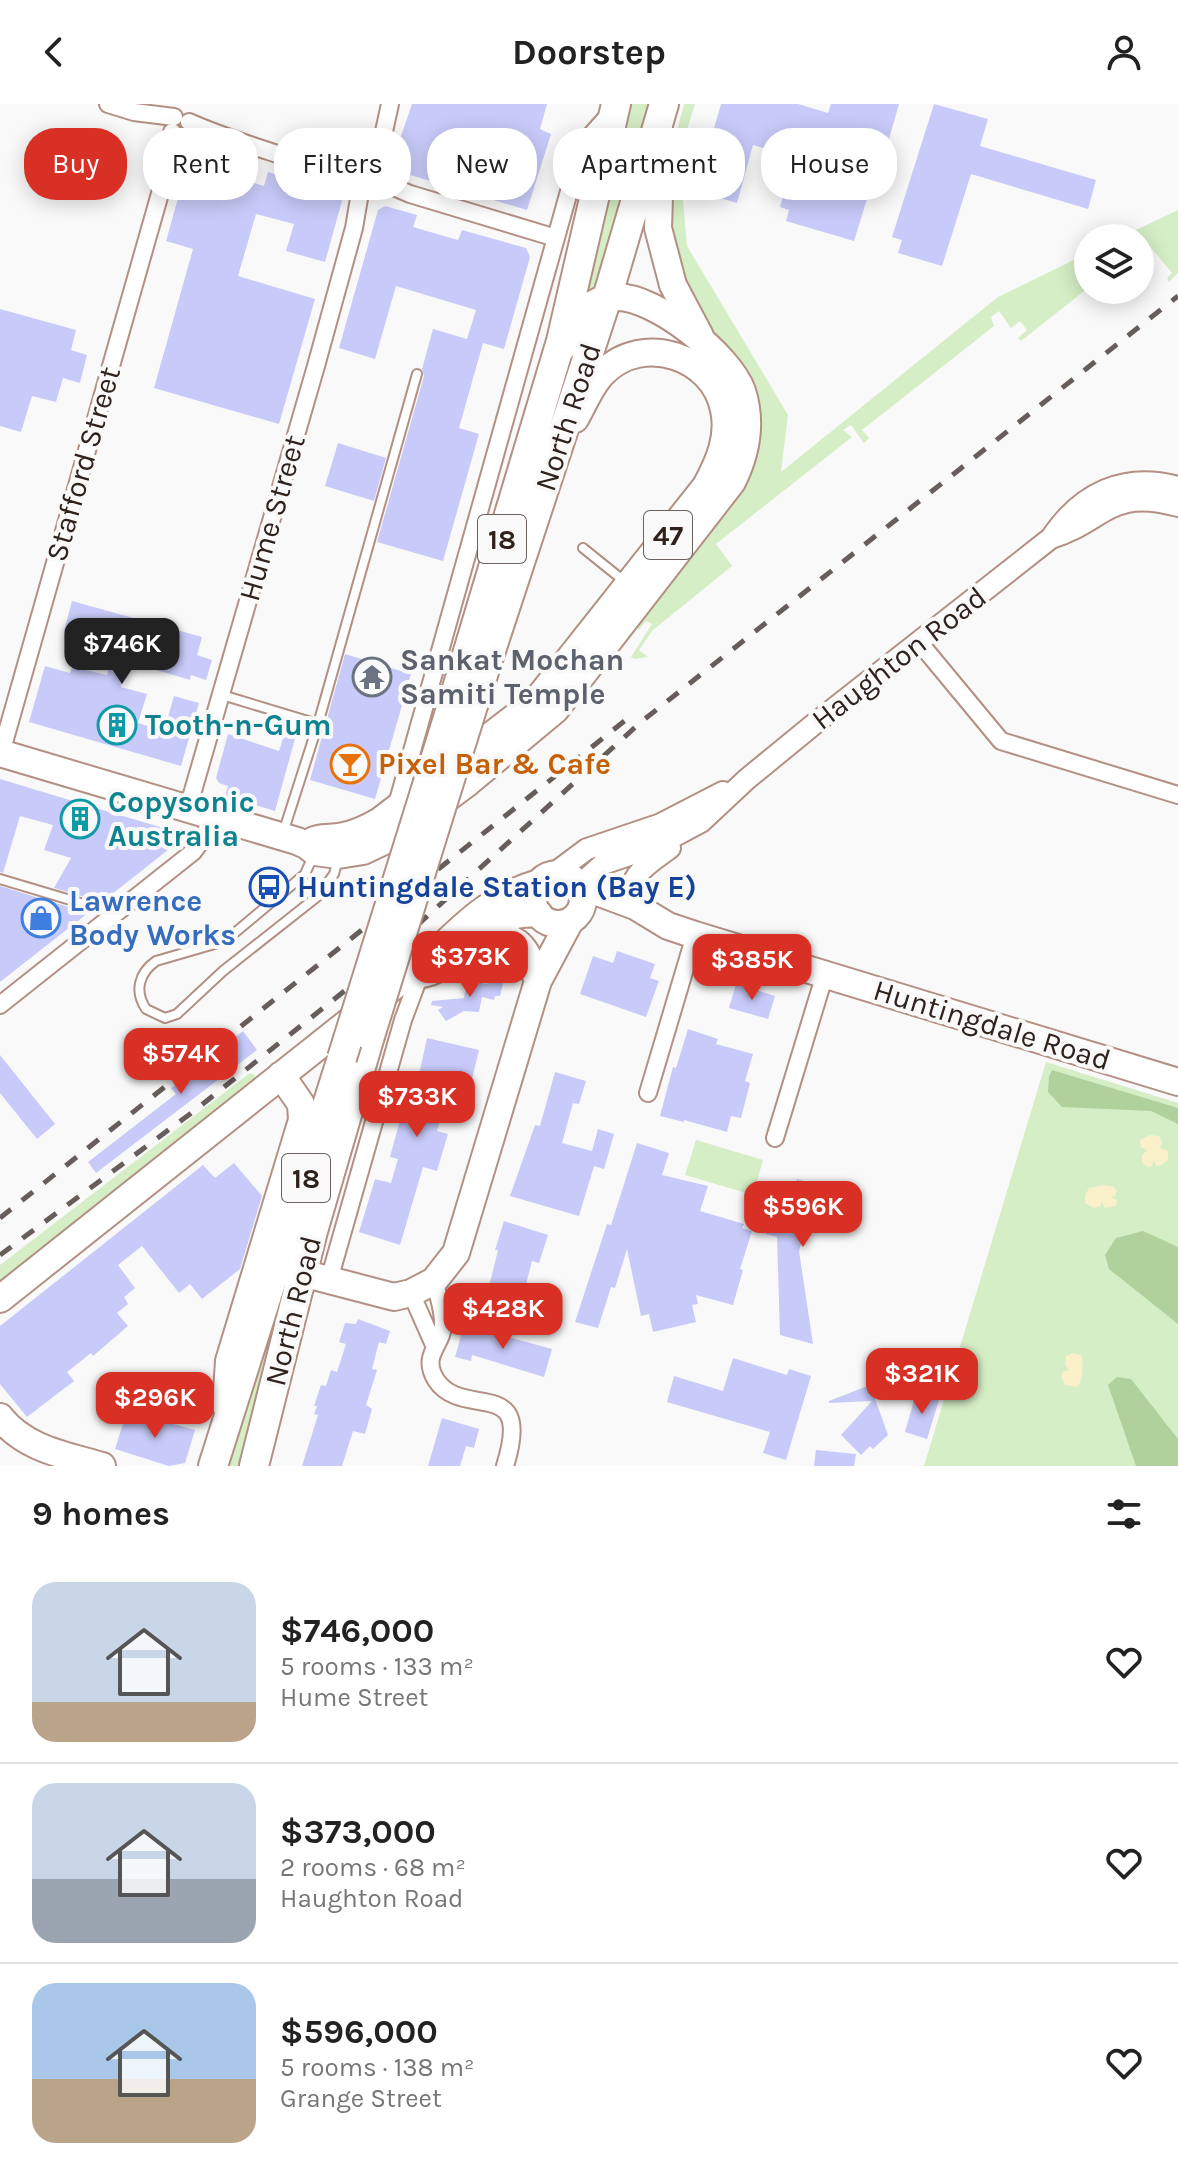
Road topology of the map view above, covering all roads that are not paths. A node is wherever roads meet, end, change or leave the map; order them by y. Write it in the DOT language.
graph roads {
  1 [pos="108,104"];
  2 [pos="390,104"];
  3 [pos="663,106"];
  4 [pos="615,107"];
  5 [pos="181,121"];
  6 [pos="383,128"];
  7 [pos="274,154"];
  8 [pos="411,194"];
  9 [pos="362,200"];
  10 [pos="556,238"];
  11 [pos="607,298"];
  12 [pos="535,316"];
  13 [pos="701,340"];
  14 [pos="556,356"];
  15 [pos="417,374"];
  16 [pos="556,454"];
  17 [pos="1178,487"];
  18 [pos="1142,490"];
  19 [pos="1178,506"];
  20 [pos="583,548"];
  21 [pos="636,591"];
  22 [pos="919,642"];
  23 [pos="222,695"];
  24 [pos="318,724"];
  25 [pos="0,753"];
  26 [pos="747,779"];
  27 [pos="1178,795"];
  28 [pos="395,809"];
  29 [pos="200,812"];
  30 [pos="694,827"];
  31 [pos="315,844"];
  32 [pos="546,879"];
  33 [pos="1,880"];
  34 [pos="577,901"];
  35 [pos="635,906"];
  36 [pos="116,914"];
  37 [pos="540,914"];
  38 [pos="668,926"];
  39 [pos="481,929"];
  40 [pos="695,935"];
  41 [pos="433,955"];
  42 [pos="825,974"];
  43 [pos="538,981"];
  44 [pos="406,983"];
  45 [pos="0,1005"];
  46 [pos="281,1075"];
  47 [pos="1178,1082"];
  48 [pos="648,1093"];
  49 [pos="775,1138"];
  50 [pos="315,1277"];
  51 [pos="423,1287"];
  52 [pos="0,1299"];
  53 [pos="434,1345"];
  54 [pos="0,1417"];
  55 [pos="224,1434"];
  56 [pos="102,1466"];
  57 [pos="213,1466"];
  58 [pos="254,1466"];
  59 [pos="505,1466"];
  1 -- 5 [label="street"];
  2 -- 6 [label="street, Hume Street"];
  3 -- 11 [label="highway, North Road / 18"];
  3 -- 13 [label="main road"];
  4 -- 10 [label="street, North Road"];
  4 -- 14 [label="highway, North Road / 18"];
  5 -- 7 [label="street"];
  5 -- 25 [label="street, Stafford Street"];
  8 -- 10 [label="street"];
  9 -- 23 [label="street, Hume Street"];
  10 -- 12 [label="street, North Road"];
  11 -- 13 [label="main road, 47"];
  11 -- 14 [label="main road"];
  11 -- 16 [label="highway, North Road / 18"];
  12 -- 14 [label="street, North Road"];
  12 -- 28 [label="street, North Road"];
  13 -- 21 [label="main road, 47"];
  14 -- 55 [label="highway, North Road / 18, bridge"];
  15 -- 24 [label="lane"];
  16 -- 21 [label="main road, 47"];
  16 -- 50 [label="highway, North Road / 18, bridge"];
  17 -- 18 [label="street"];
  18 -- 19 [label="street"];
  18 -- 22 [label="street, Haughton Road"];
  20 -- 21 [label="lane"];
  21 -- 28 [label="main road, 47"];
  21 -- 31 [label="main road, 47"];
  22 -- 26 [label="street, Haughton Road"];
  22 -- 27 [label="street"];
  23 -- 24 [label="lane"];
  23 -- 29 [label="street, Hume Street"];
  24 -- 31 [label="lane"];
  25 -- 29 [label="main road"];
  26 -- 30 [label="street, Haughton Road"];
  26 -- 32 [label="street, Haughton Road"];
  28 -- 31 [label="main road, 47"];
  29 -- 31 [label="main road"];
  29 -- 36 [label="street, Hume Street"];
  30 -- 34 [label="street, Haughton Road"];
  30 -- 35 [label="street"];
  31 -- 31 [label="lane"];
  32 -- 34 [label="main road"];
  32 -- 37 [label="main road"];
  32 -- 41 [label="main road, Haughton Road"];
  33 -- 36 [label="lane"];
  34 -- 35 [label="main road, Huntingdale Road"];
  34 -- 37 [label="main road"];
  34 -- 38 [label="main road, Huntingdale Road"];
  34 -- 43 [label="main road"];
  35 -- 38 [label="main road, Huntingdale Road"];
  36 -- 45 [label="street, Hume Street"];
  37 -- 39 [label="main road, Haughton Road"];
  37 -- 43 [label="main road"];
  38 -- 40 [label="main road, Huntingdale Road"];
  39 -- 41 [label="main road, Haughton Road"];
  39 -- 43 [label="main road"];
  39 -- 44 [label="lane"];
  40 -- 42 [label="main road, Huntingdale Road"];
  40 -- 48 [label="street"];
  41 -- 44 [label="main road, Haughton Road"];
  42 -- 47 [label="main road, Huntingdale Road"];
  42 -- 49 [label="street"];
  43 -- 51 [label="main road"];
  44 -- 46 [label="main road, Haughton Road"];
  44 -- 50 [label="street, North Road"];
  46 -- 52 [label="main road, Haughton Road"];
  46 -- 55 [label="main road"];
  50 -- 51 [label="main road"];
  50 -- 58 [label="highway, North Road / 18"];
  51 -- 53 [label="street"];
  51 -- 53 [label="street"];
  53 -- 59 [label="street"];
  54 -- 56 [label="main road"];
  55 -- 57 [label="highway, North Road / 18"];
}
